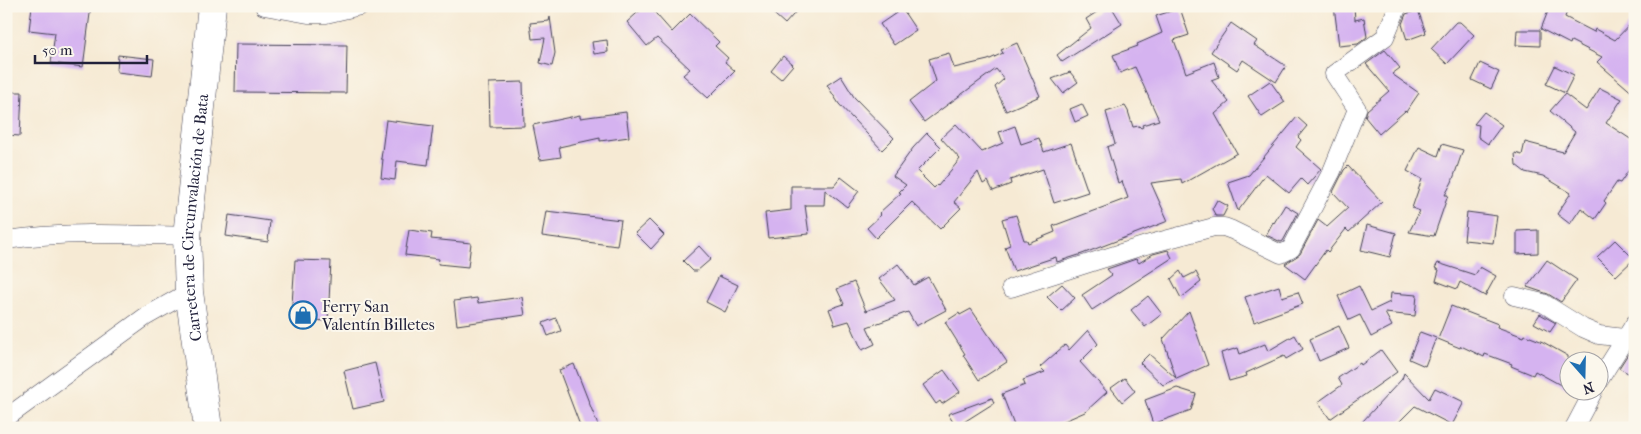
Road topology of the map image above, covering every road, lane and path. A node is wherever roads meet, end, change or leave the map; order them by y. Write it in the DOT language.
graph roads {
  1 [pos="212,6"];
  2 [pos="264,6"];
  3 [pos="360,6"];
  4 [pos="1398,6"];
  5 [pos="187,236"];
  6 [pos="6,240"];
  7 [pos="1011,288"];
  8 [pos="189,292"];
  9 [pos="1514,296"];
  10 [pos="1635,322"];
  11 [pos="1624,338"];
  12 [pos="1608,365"];
  13 [pos="1587,402"];
  14 [pos="6,418"];
  15 [pos="208,428"];
  16 [pos="1574,428"];
  1 -- 5 [label="main road, Carretera de Circunvalación de Bata"];
  2 -- 3 [label="street"];
  4 -- 7 [label="street"];
  5 -- 6 [label="street"];
  5 -- 8 [label="main road, Carretera de Circunvalación de Bata"];
  8 -- 14 [label="street"];
  8 -- 15 [label="main road, Carretera de Circunvalación de Bata"];
  9 -- 11 [label="street"];
  10 -- 11 [label="street"];
  11 -- 12 [label="street"];
  13 -- 16 [label="street"];
}
